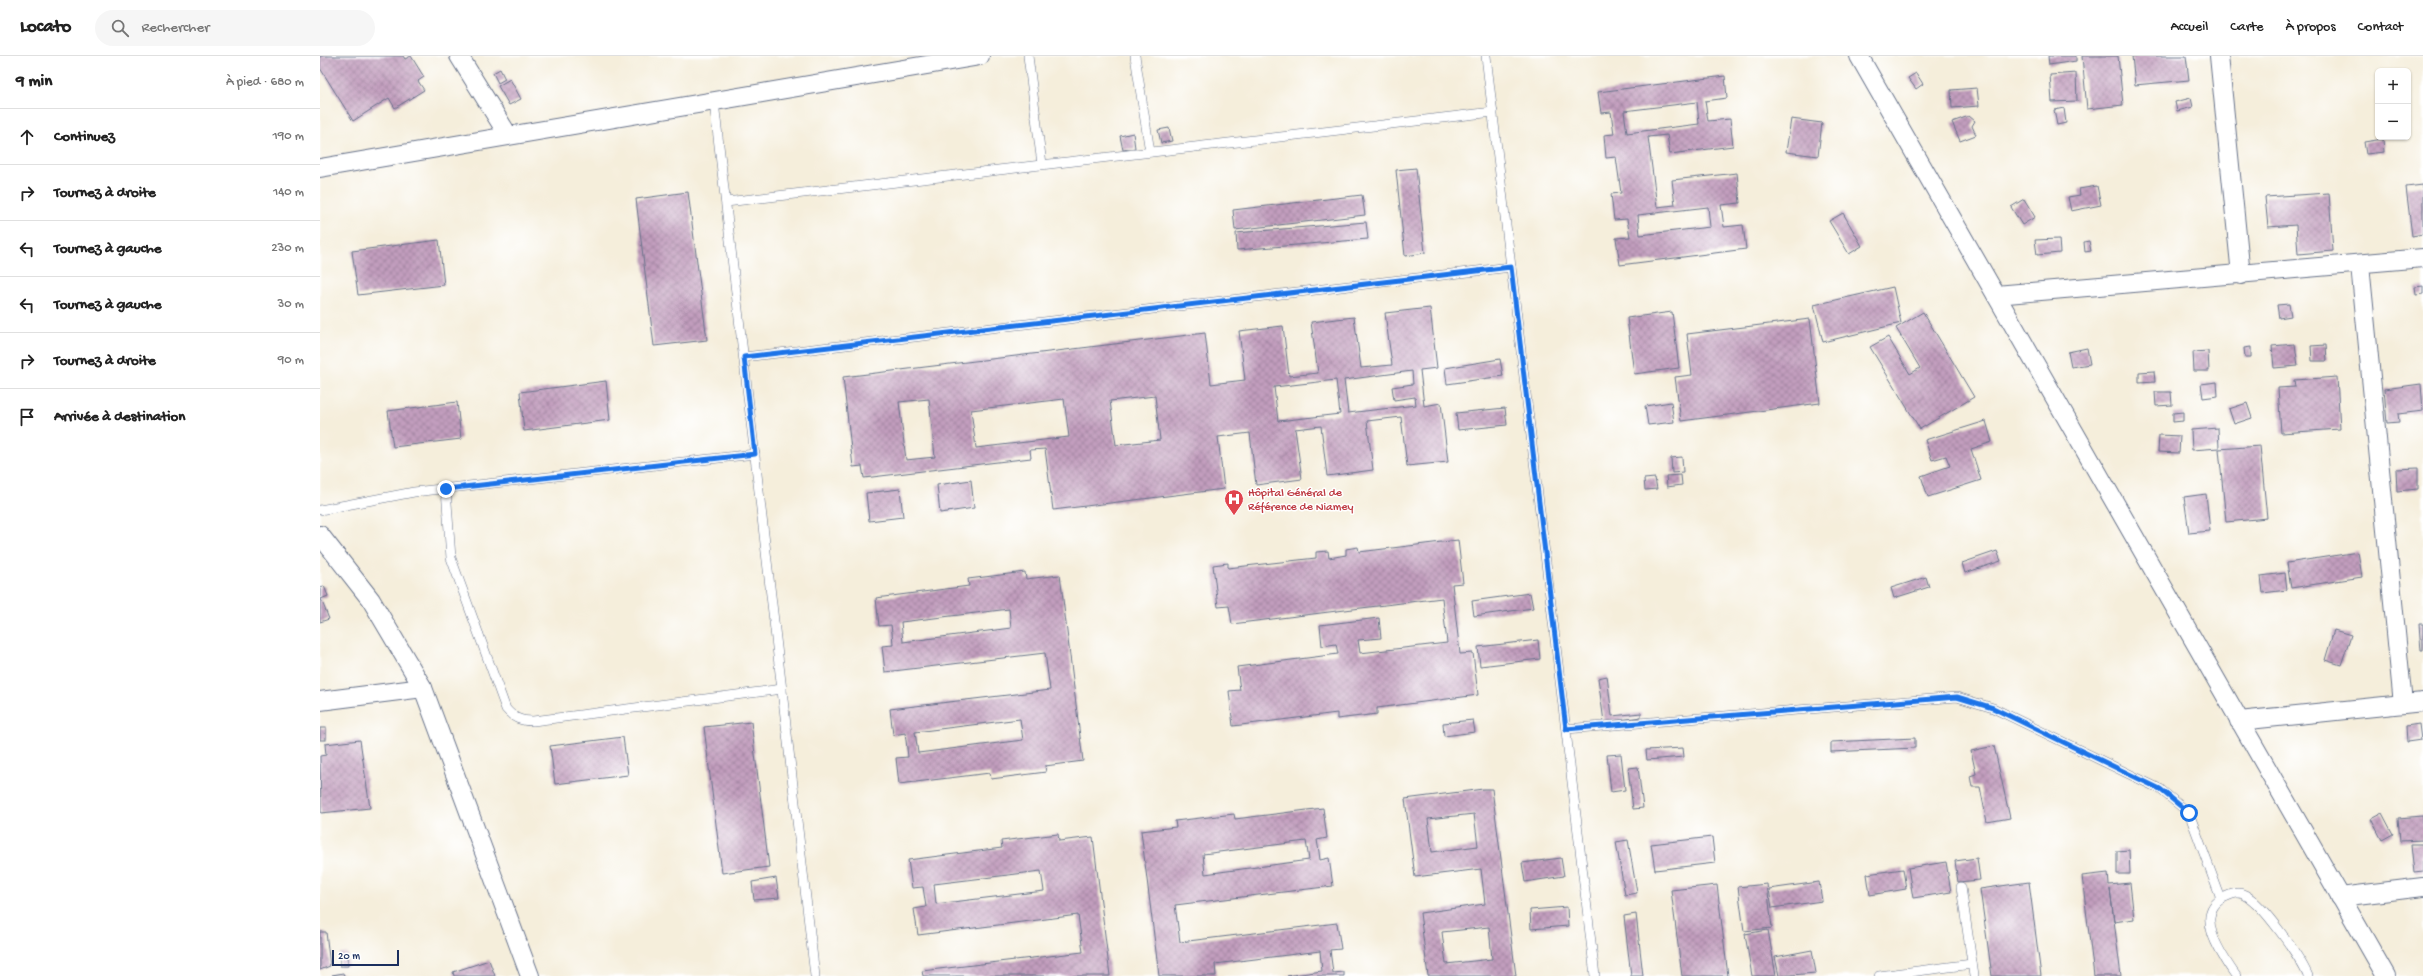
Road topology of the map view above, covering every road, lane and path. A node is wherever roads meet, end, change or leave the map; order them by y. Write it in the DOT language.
graph roads {
  1 [pos="460,56"];
  2 [pos="980,56"];
  3 [pos="1028,56"];
  4 [pos="1135,56"];
  5 [pos="1486,56"];
  6 [pos="1859,56"];
  7 [pos="2219,56"];
  8 [pos="915,62"];
  9 [pos="714,102"];
  10 [pos="1492,112"];
  11 [pos="508,135"];
  12 [pos="1150,152"];
  13 [pos="1042,164"];
  14 [pos="320,168"];
  15 [pos="726,202"];
  16 [pos="2423,258"];
  17 [pos="2360,265"];
  18 [pos="1511,267"];
  19 [pos="2241,275"];
  20 [pos="1996,295"];
  21 [pos="744,357"];
  22 [pos="755,454"];
  23 [pos="446,489"];
  24 [pos="320,510"];
  25 [pos="320,536"];
  26 [pos="423,688"];
  27 [pos="782,689"];
  28 [pos="320,701"];
  29 [pos="2423,702"];
  30 [pos="2403,704"];
  31 [pos="2240,721"];
  32 [pos="1566,729"];
  33 [pos="1962,886"];
  34 [pos="2423,887"];
  35 [pos="2340,897"];
  36 [pos="2221,899"];
  37 [pos="1972,964"];
  38 [pos="530,976"];
  39 [pos="815,976"];
  40 [pos="1595,976"];
  41 [pos="1879,976"];
  42 [pos="1974,976"];
  43 [pos="2236,976"];
  44 [pos="2308,976"];
  45 [pos="2386,976"];
  1 -- 11 [label="street"];
  2 -- 8 [label="street"];
  3 -- 13 [label="lane"];
  4 -- 12 [label="lane"];
  5 -- 10 [label="lane"];
  6 -- 20 [label="street"];
  7 -- 19 [label="street"];
  8 -- 9 [label="street"];
  9 -- 11 [label="street"];
  9 -- 15 [label="lane"];
  10 -- 12 [label="lane"];
  10 -- 18 [label="lane"];
  11 -- 14 [label="street"];
  12 -- 13 [label="lane"];
  13 -- 15 [label="lane"];
  15 -- 21 [label="lane"];
  16 -- 17 [label="street"];
  17 -- 19 [label="street"];
  17 -- 30 [label="street"];
  18 -- 21 [label="lane"];
  18 -- 32 [label="lane"];
  19 -- 20 [label="street"];
  20 -- 31 [label="street"];
  21 -- 22 [label="lane"];
  22 -- 23 [label="lane"];
  22 -- 27 [label="lane"];
  23 -- 24 [label="lane"];
  23 -- 27 [label="lane"];
  25 -- 26 [label="street"];
  26 -- 28 [label="street"];
  26 -- 38 [label="street"];
  27 -- 39 [label="lane"];
  29 -- 30 [label="street"];
  30 -- 31 [label="street"];
  31 -- 35 [label="street"];
  32 -- 36 [label="lane"];
  32 -- 40 [label="lane"];
  33 -- 37 [label="lane"];
  34 -- 35 [label="street"];
  35 -- 45 [label="street"];
  36 -- 43 [label="lane"];
  36 -- 44 [label="lane"];
  37 -- 41 [label="lane"];
  37 -- 42 [label="lane"];
}
